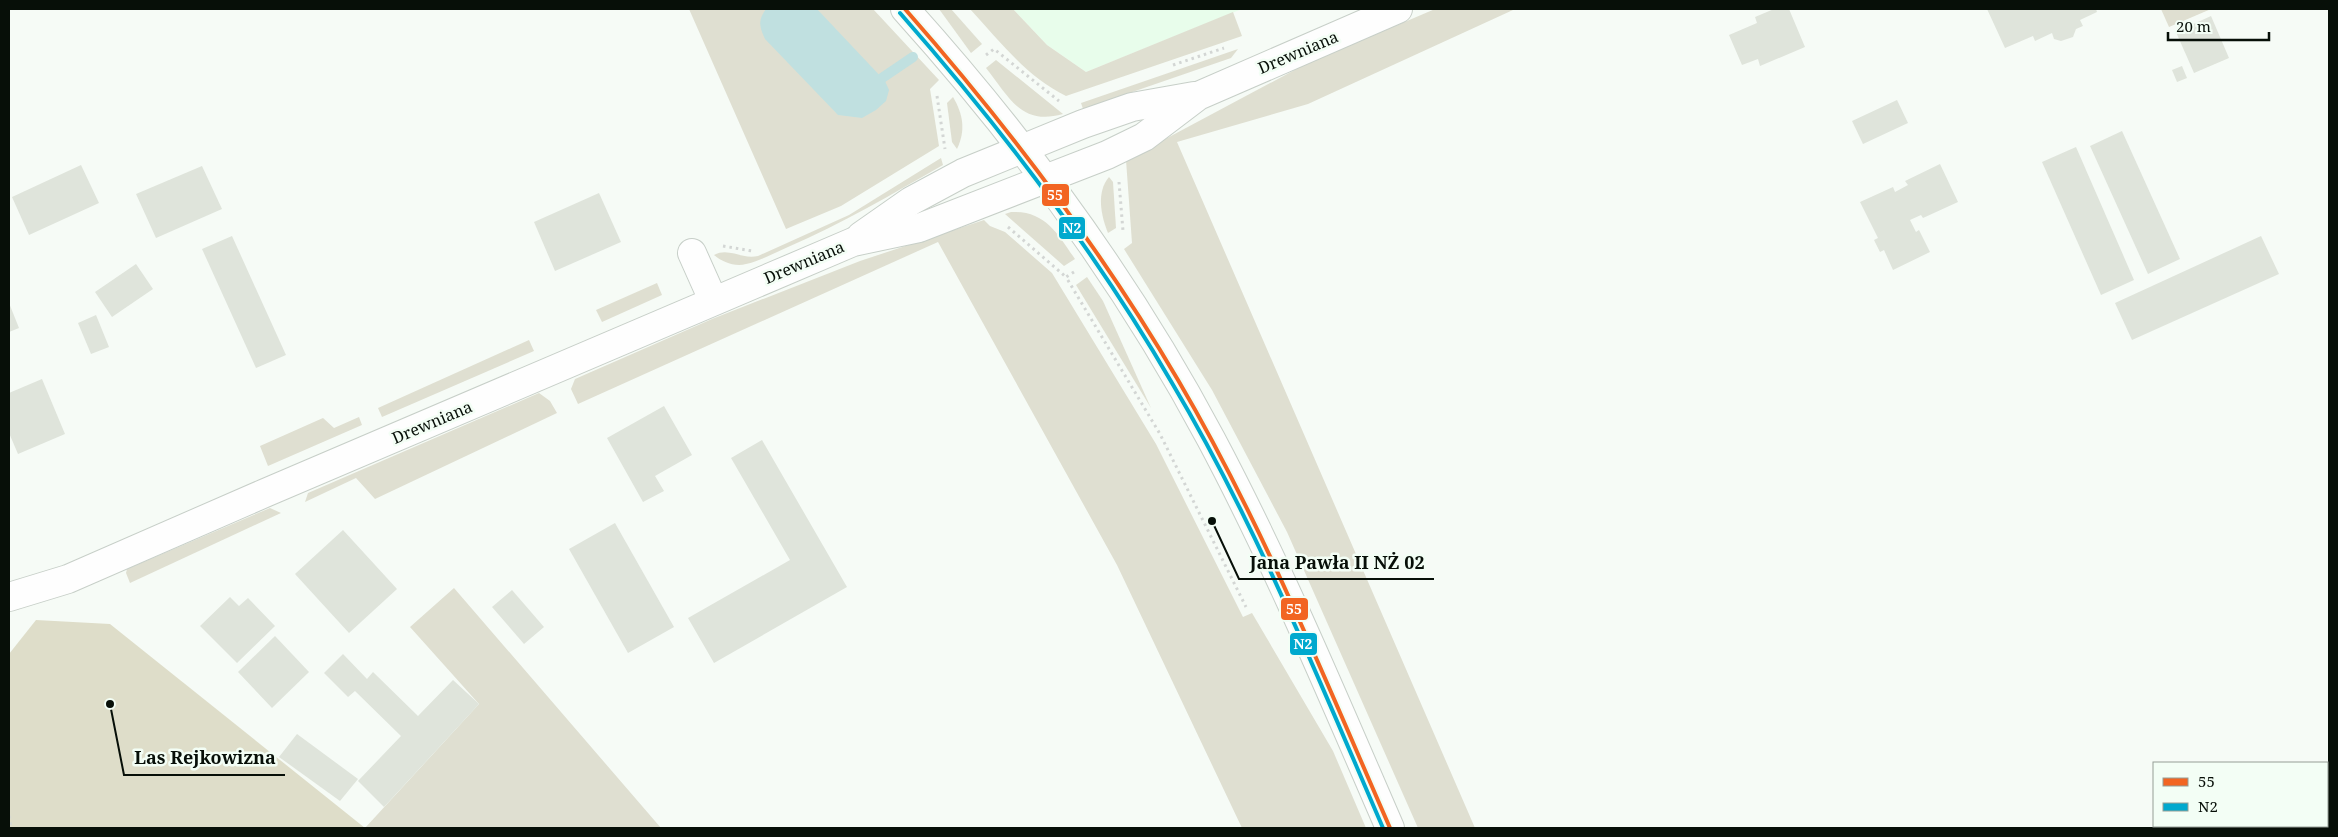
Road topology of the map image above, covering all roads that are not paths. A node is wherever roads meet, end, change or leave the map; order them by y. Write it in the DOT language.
graph roads {
  1 [pos="904,9"];
  2 [pos="1398,9"];
  3 [pos="1198,96"];
  4 [pos="1022,149"];
  5 [pos="1045,180"];
  6 [pos="853,242"];
  7 [pos="692,253"];
  8 [pos="713,300"];
  9 [pos="9,597"];
  10 [pos="1390,828"];
  1 -- 4 [label="street"];
  2 -- 3 [label="street, Drewniana"];
  3 -- 4 [label="street, Drewniana"];
  3 -- 5 [label="street, Drewniana"];
  4 -- 5 [label="street"];
  4 -- 6 [label="street, Drewniana"];
  5 -- 6 [label="street, Drewniana"];
  5 -- 10 [label="street"];
  6 -- 8 [label="street, Drewniana"];
  7 -- 8 [label="street"];
  8 -- 9 [label="street, Drewniana"];
}
